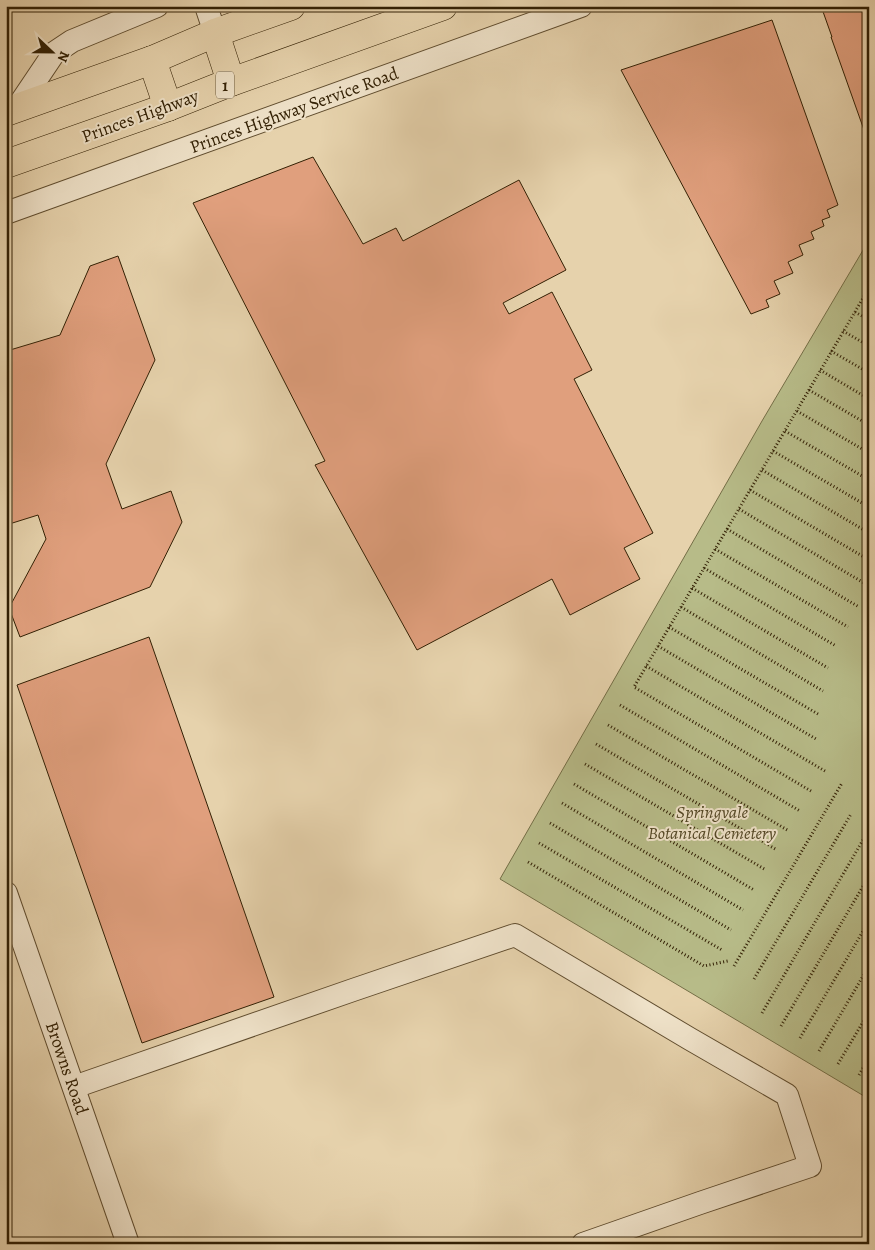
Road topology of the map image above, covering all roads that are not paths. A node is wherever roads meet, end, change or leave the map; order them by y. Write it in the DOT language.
graph roads {
  1 [pos="157,6"];
  2 [pos="206,6"];
  3 [pos="291,6"];
  4 [pos="443,6"];
  5 [pos="581,6"];
  6 [pos="215,33"];
  7 [pos="152,60"];
  8 [pos="231,82"];
  9 [pos="168,107"];
  10 [pos="10,109"];
  11 [pos="6,164"];
  12 [pos="6,213"];
  13 [pos="6,893"];
  14 [pos="74,1087"];
  15 [pos="128,1244"];
  16 [pos="583,1244"];
  1 -- 10 [label="street"];
  2 -- 6 [label="street"];
  3 -- 6 [label="highway"];
  4 -- 8 [label="highway, Princes Highway / 1"];
  5 -- 12 [label="street, Princes Highway Service Road"];
  6 -- 7 [label="highway"];
  6 -- 8 [label="highway"];
  7 -- 9 [label="highway"];
  7 -- 10 [label="highway"];
  8 -- 9 [label="highway, Princes Highway / 1"];
  9 -- 11 [label="highway, Princes Highway / 1"];
  13 -- 14 [label="street, Browns Road"];
  14 -- 15 [label="street, Browns Road"];
  14 -- 16 [label="street"];
}
